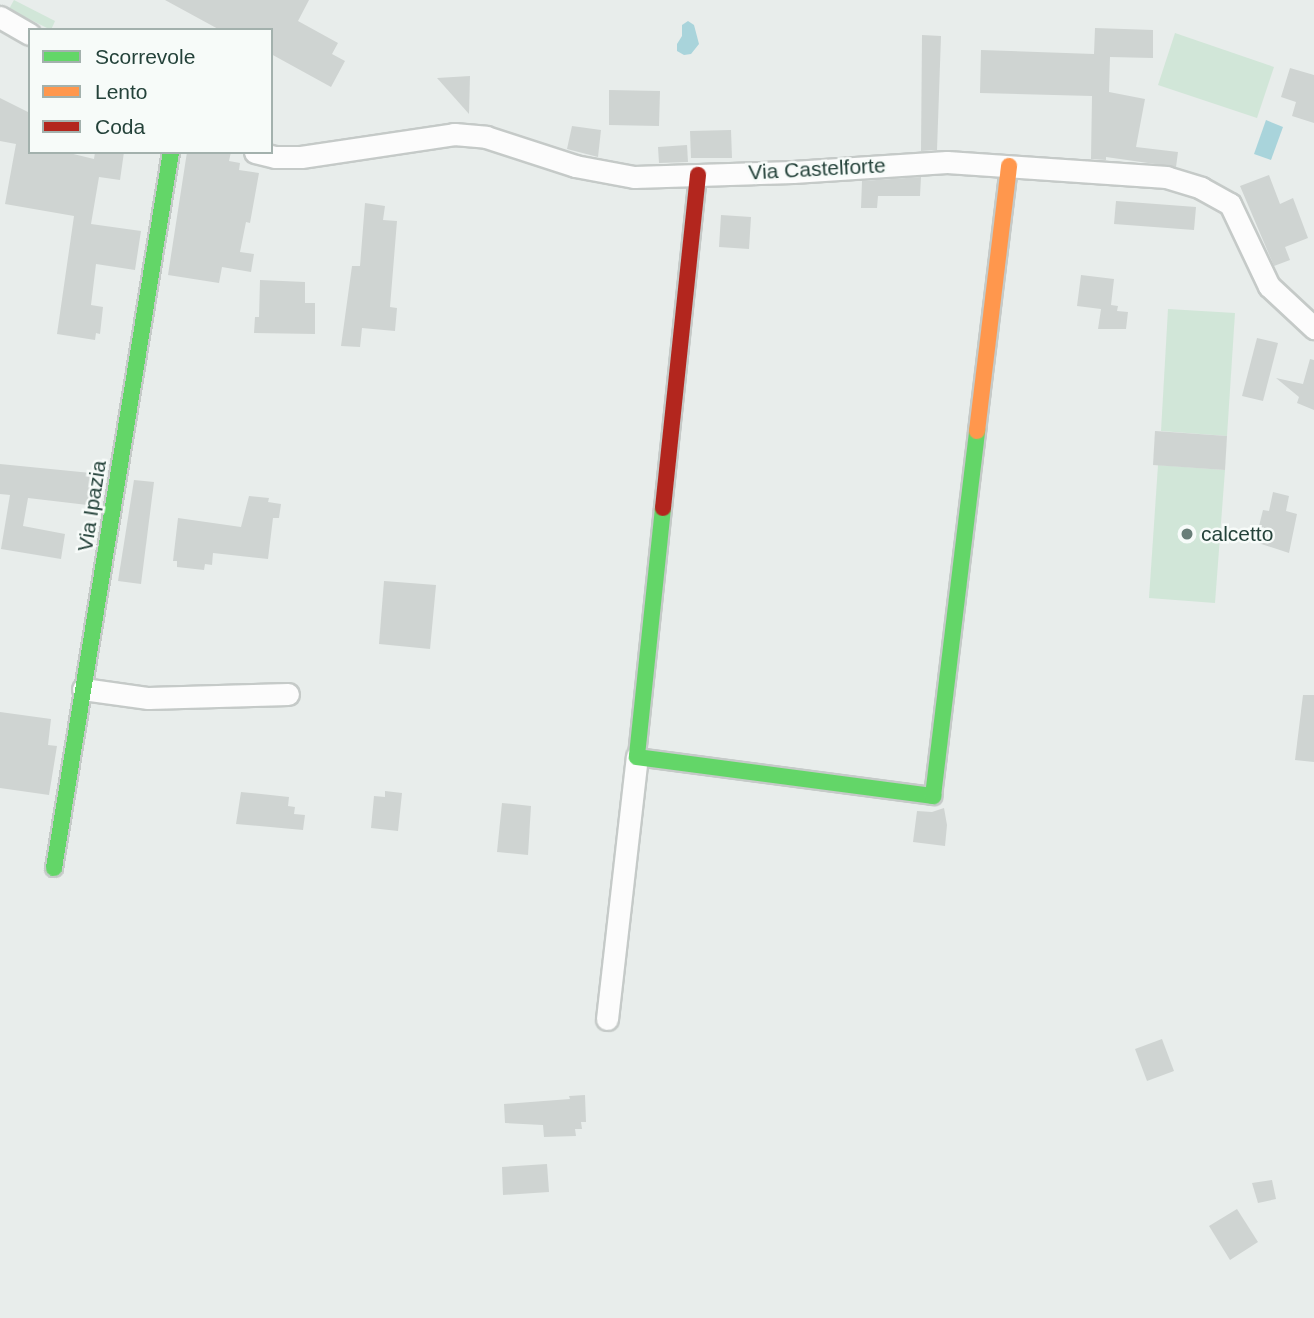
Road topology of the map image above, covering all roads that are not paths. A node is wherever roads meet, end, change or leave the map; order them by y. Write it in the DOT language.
graph roads {
  1 [pos="0,18"];
  2 [pos="28,33"];
  3 [pos="171,154"];
  4 [pos="262,154"];
  5 [pos="1009,166"];
  6 [pos="698,175"];
  7 [pos="1314,328"];
  8 [pos="83,689"];
  9 [pos="288,694"];
  10 [pos="637,757"];
  11 [pos="54,867"];
  12 [pos="607,1019"];
  1 -- 2 [label="street"];
  3 -- 8 [label="street, Via Ipazia"];
  4 -- 6 [label="street, Via Castelforte"];
  5 -- 6 [label="street, Via Castelforte"];
  5 -- 7 [label="street, Via Castelforte"];
  5 -- 10 [label="street"];
  6 -- 10 [label="street"];
  8 -- 9 [label="street"];
  8 -- 11 [label="street, Via Ipazia"];
  10 -- 12 [label="street"];
}
